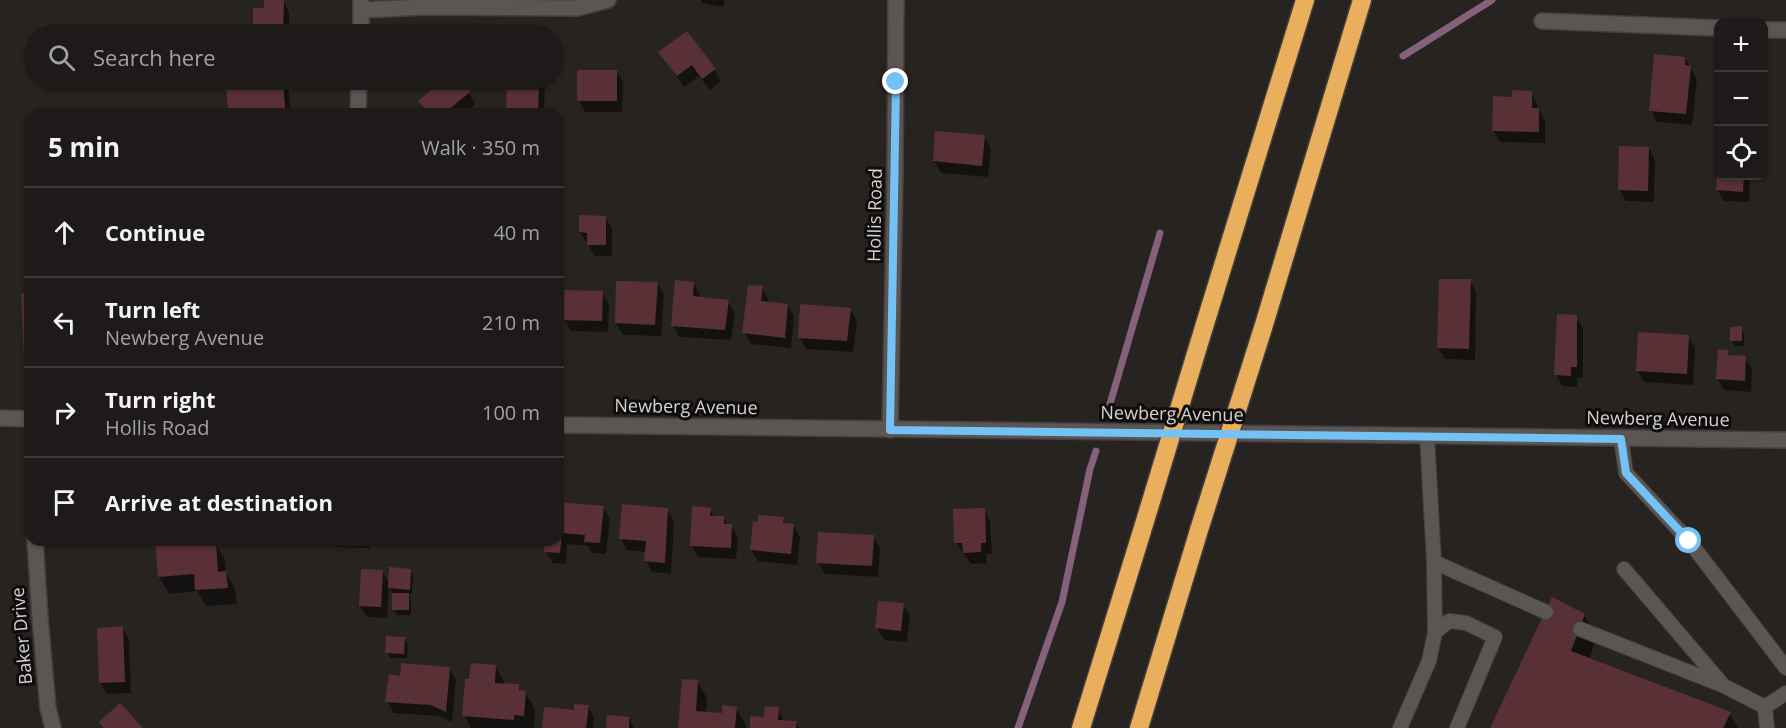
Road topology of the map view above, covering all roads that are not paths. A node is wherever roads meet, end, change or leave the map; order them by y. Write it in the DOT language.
graph roads {
  1 [pos="608,0"];
  2 [pos="896,0"];
  3 [pos="1305,0"];
  4 [pos="1362,0"];
  5 [pos="361,5"];
  6 [pos="1542,21"];
  7 [pos="361,24"];
  8 [pos="1714,28"];
  9 [pos="1768,30"];
  10 [pos="1786,30"];
  11 [pos="359,90"];
  12 [pos="358,108"];
  13 [pos="0,418"];
  14 [pos="24,419"];
  15 [pos="564,425"];
  16 [pos="890,430"];
  17 [pos="1427,436"];
  18 [pos="1621,439"];
  19 [pos="1786,440"];
  20 [pos="35,546"];
  21 [pos="1434,562"];
  22 [pos="1624,568"];
  23 [pos="1546,612"];
  24 [pos="1580,629"];
  25 [pos="1435,632"];
  26 [pos="1786,668"];
  27 [pos="1722,685"];
  28 [pos="1786,693"];
  29 [pos="1765,707"];
  30 [pos="53,728"];
  31 [pos="1082,728"];
  32 [pos="1139,728"];
  33 [pos="1400,728"];
  34 [pos="1457,728"];
  35 [pos="1767,728"];
  1 -- 5 [label="street"];
  2 -- 16 [label="street, Hollis Road"];
  3 -- 31 [label="highway, bridge"];
  4 -- 32 [label="highway, bridge"];
  5 -- 7 [label="street"];
  6 -- 8 [label="street"];
  9 -- 10 [label="street"];
  11 -- 12 [label="street"];
  13 -- 14 [label="street"];
  15 -- 16 [label="street, Newberg Avenue"];
  16 -- 17 [label="street, Newberg Avenue"];
  17 -- 18 [label="street, Newberg Avenue"];
  17 -- 21 [label="lane"];
  18 -- 19 [label="street, Newberg Avenue"];
  18 -- 26 [label="lane"];
  20 -- 30 [label="street, Baker Drive"];
  21 -- 23 [label="lane"];
  21 -- 25 [label="lane"];
  22 -- 27 [label="lane"];
  24 -- 27 [label="lane"];
  25 -- 33 [label="lane"];
  25 -- 34 [label="lane"];
  27 -- 29 [label="lane"];
  28 -- 29 [label="lane"];
  29 -- 35 [label="lane"];
}
